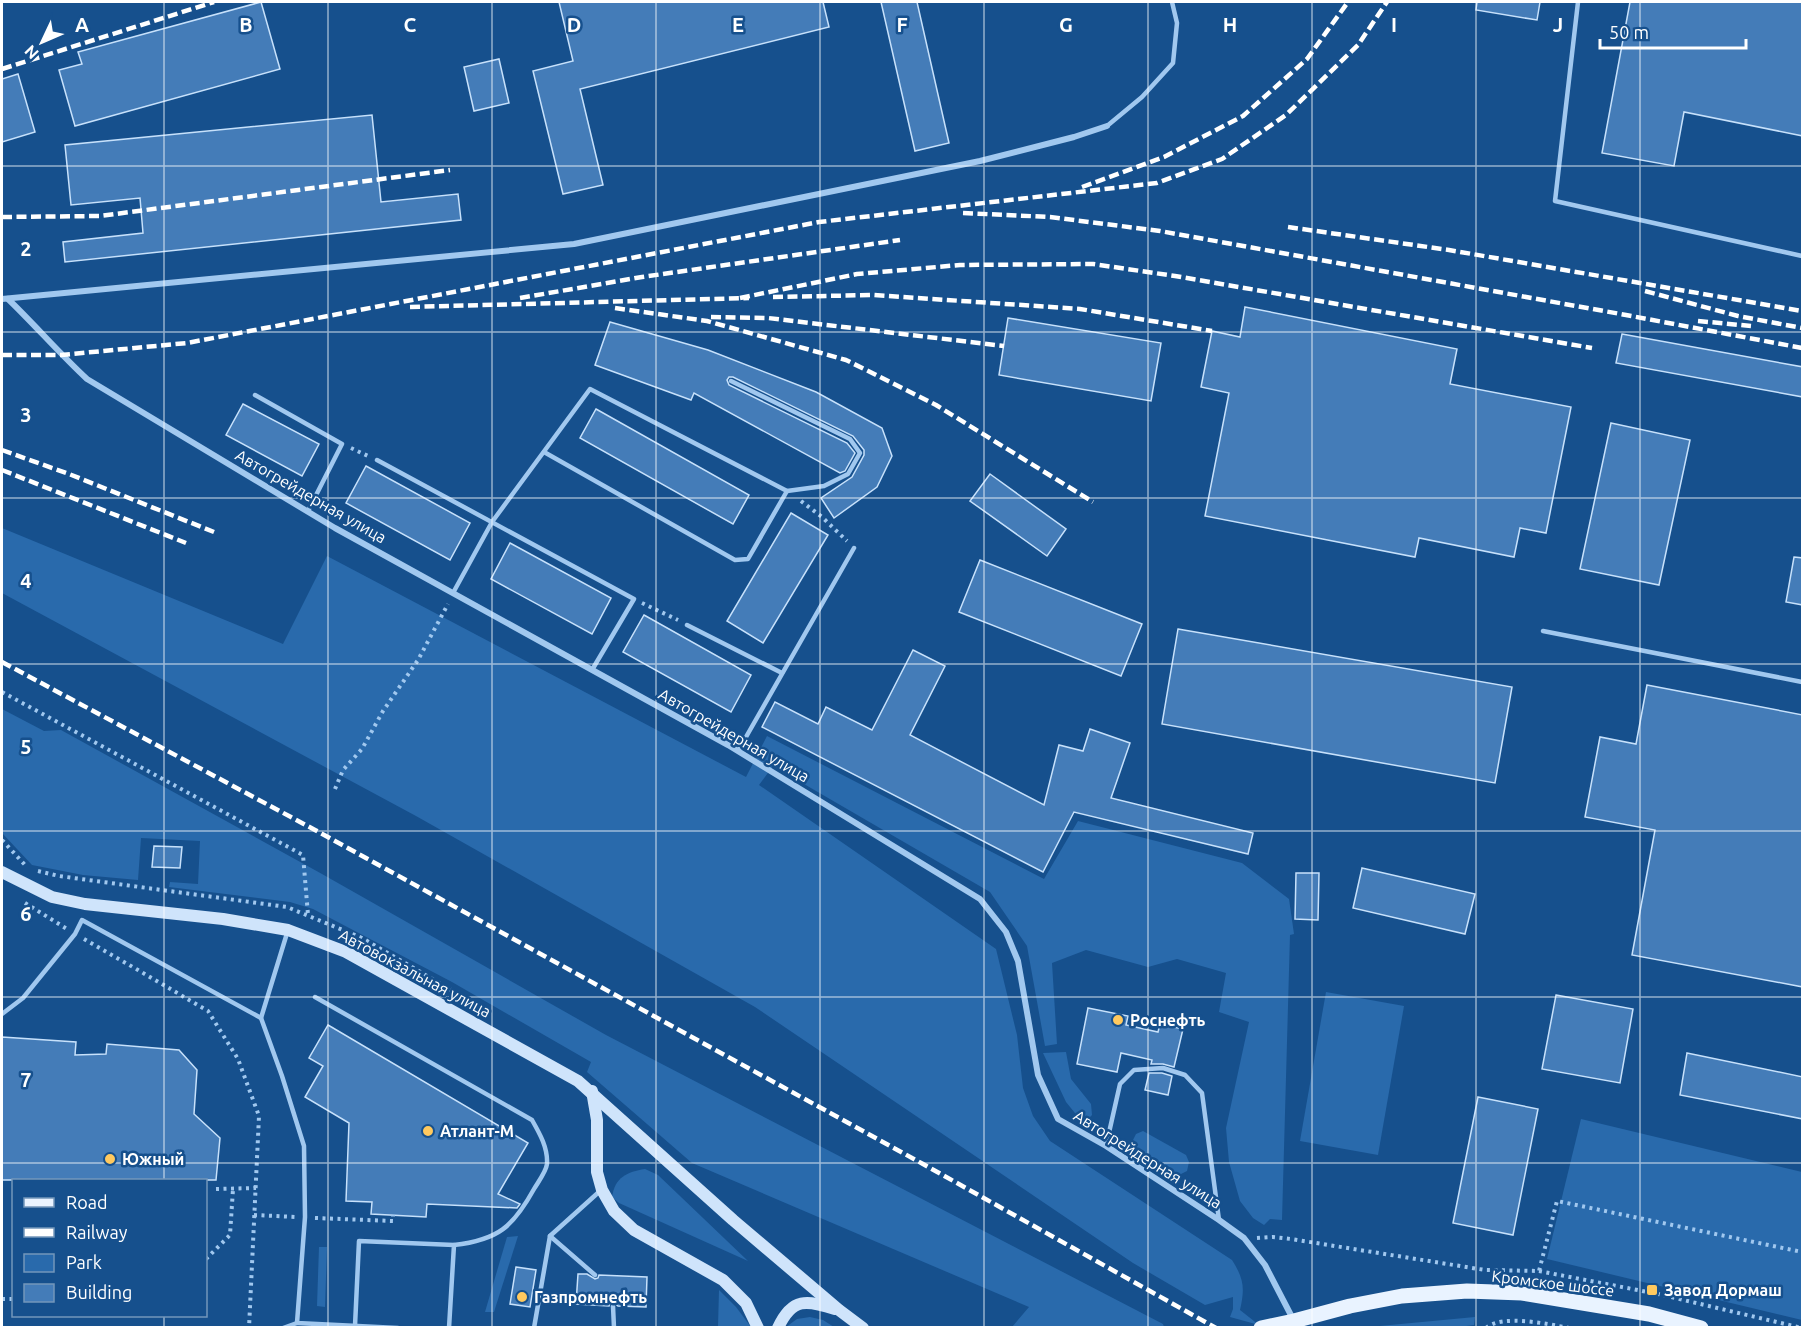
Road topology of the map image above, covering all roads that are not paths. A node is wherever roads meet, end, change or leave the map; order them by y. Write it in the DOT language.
graph roads {
  1 [pos="1172,2"];
  2 [pos="1578,2"];
  3 [pos="1107,126"];
  4 [pos="1803,256"];
  5 [pos="5,299"];
  6 [pos="731,381"];
  7 [pos="255,395"];
  8 [pos="544,452"];
  9 [pos="377,460"];
  10 [pos="787,491"];
  11 [pos="308,511"];
  12 [pos="492,522"];
  13 [pos="854,548"];
  14 [pos="453,593"];
  15 [pos="687,625"];
  16 [pos="1544,631"];
  17 [pos="592,670"];
  18 [pos="782,673"];
  19 [pos="1803,682"];
  20 [pos="738,751"];
  21 [pos="2,872"];
  22 [pos="85,904"];
  23 [pos="82,920"];
  24 [pos="288,930"];
  25 [pos="315,997"];
  26 [pos="2,1014"];
  27 [pos="261,1018"];
  28 [pos="592,1091"];
  29 [pos="1106,1146"];
  30 [pos="602,1190"];
  31 [pos="1219,1220"];
  32 [pos="550,1236"];
  33 [pos="454,1245"];
  34 [pos="595,1275"];
  35 [pos="613,1306"];
  36 [pos="839,1310"];
  37 [pos="1294,1321"];
  38 [pos="297,1323"];
  39 [pos="356,1326"];
  40 [pos="283,1328"];
  41 [pos="398,1328"];
  42 [pos="448,1328"];
  43 [pos="534,1328"];
  44 [pos="614,1328"];
  45 [pos="758,1328"];
  46 [pos="778,1328"];
  47 [pos="863,1328"];
  48 [pos="1261,1328"];
  49 [pos="1276,1328"];
  50 [pos="1701,1328"];
  1 -- 3 [label="lane"];
  2 -- 4 [label="lane"];
  3 -- 5 [label="street"];
  5 -- 11 [label="street, Автогрейдерная улица"];
  6 -- 10 [label="lane"];
  7 -- 11 [label="lane"];
  8 -- 10 [label="lane"];
  8 -- 10 [label="lane"];
  8 -- 12 [label="lane"];
  9 -- 12 [label="lane"];
  11 -- 14 [label="street, Автогрейдерная улица"];
  12 -- 14 [label="lane"];
  12 -- 17 [label="lane"];
  13 -- 18 [label="lane"];
  14 -- 17 [label="street, Автогрейдерная улица"];
  15 -- 18 [label="lane"];
  16 -- 19 [label="lane"];
  17 -- 20 [label="street, Автогрейдерная улица"];
  18 -- 20 [label="lane"];
  20 -- 29 [label="street, Автогрейдерная улица"];
  21 -- 22 [label="street, Автовокзальная улица"];
  22 -- 23 [label="lane"];
  22 -- 24 [label="street, Автовокзальная улица"];
  23 -- 26 [label="lane"];
  23 -- 27 [label="lane"];
  24 -- 27 [label="lane"];
  24 -- 28 [label="street, Автовокзальная улица"];
  25 -- 33 [label="lane"];
  27 -- 38 [label="lane"];
  28 -- 30 [label="street"];
  28 -- 36 [label="street, Автовокзальная улица"];
  29 -- 31 [label="street, Автогрейдерная улица"];
  29 -- 31 [label="lane"];
  30 -- 32 [label="lane"];
  30 -- 45 [label="street"];
  31 -- 37 [label="street, Автогрейдерная улица"];
  32 -- 34 [label="lane"];
  32 -- 43 [label="lane"];
  33 -- 39 [label="lane"];
  33 -- 42 [label="lane"];
  35 -- 44 [label="lane"];
  36 -- 46 [label="street"];
  36 -- 47 [label="street, Автовокзальная улица"];
  37 -- 48 [label="main road"];
  37 -- 49 [label="main road"];
  37 -- 50 [label="main road, Кромское шоссе"];
  38 -- 39 [label="lane"];
  38 -- 40 [label="lane"];
  39 -- 41 [label="lane"];
}
